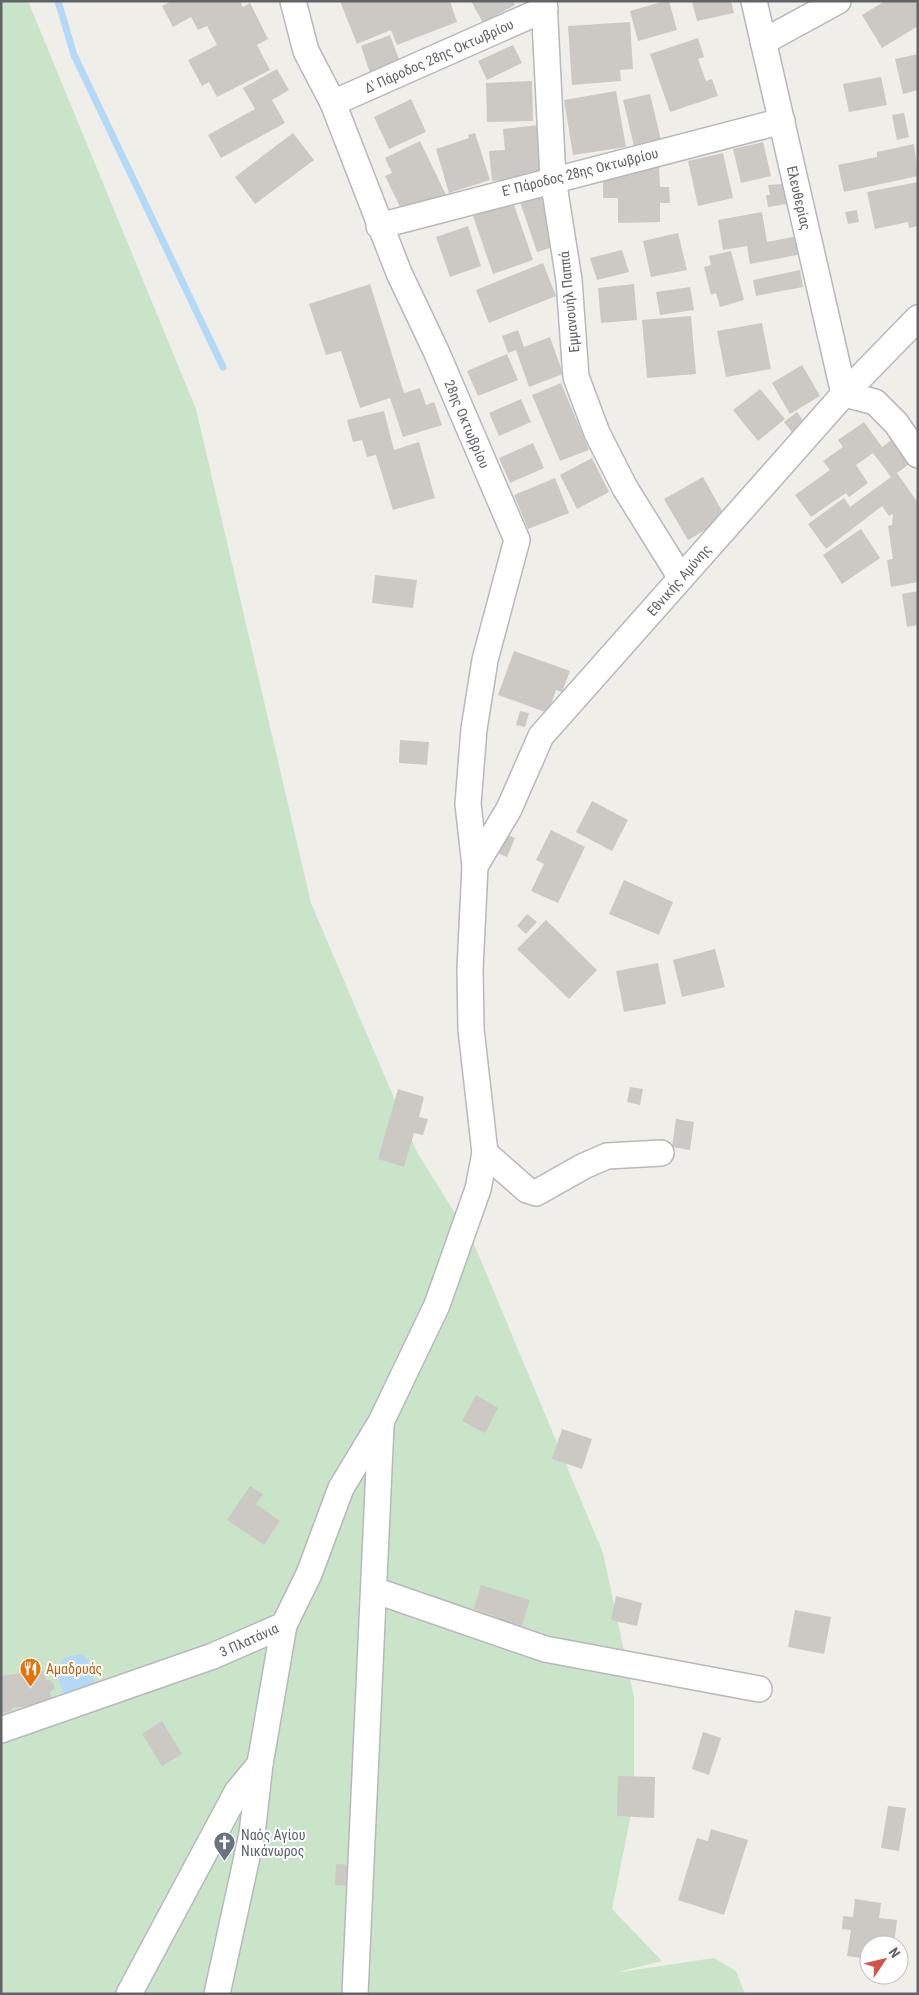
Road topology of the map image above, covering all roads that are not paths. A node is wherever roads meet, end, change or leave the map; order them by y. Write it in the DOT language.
graph roads {
  1 [pos="754,1"];
  2 [pos="838,1"];
  3 [pos="294,2"];
  4 [pos="545,5"];
  5 [pos="763,42"];
  6 [pos="332,103"];
  7 [pos="782,121"];
  8 [pos="553,179"];
  9 [pos="379,226"];
  10 [pos="918,318"];
  11 [pos="844,394"];
  12 [pos="918,455"];
  13 [pos="681,578"];
  14 [pos="475,866"];
  15 [pos="485,1153"];
  16 [pos="661,1153"];
  17 [pos="381,1422"];
  18 [pos="374,1590"];
  19 [pos="284,1625"];
  20 [pos="759,1689"];
  21 [pos="1,1730"];
  22 [pos="260,1764"];
  23 [pos="129,1994"];
  24 [pos="217,1994"];
  25 [pos="355,1994"];
  1 -- 5 [label="street, Ελευθερίας"];
  2 -- 5 [label="street"];
  3 -- 6 [label="street, 28ης Οκτωβρίου"];
  4 -- 6 [label="street, Δ' Πάροδος 28ης Οκτωβρίου"];
  4 -- 8 [label="street, Εμμανουήλ Παππά"];
  5 -- 7 [label="street, Ελευθερίας"];
  6 -- 9 [label="street, 28ης Οκτωβρίου"];
  7 -- 8 [label="street, Ε' Πάροδος 28ης Οκτωβρίου"];
  7 -- 11 [label="street, Ελευθερίας"];
  8 -- 9 [label="street, Ε' Πάροδος 28ης Οκτωβρίου"];
  8 -- 13 [label="street, Εμμανουήλ Παππά"];
  9 -- 14 [label="street, 28ης Οκτωβρίου"];
  10 -- 11 [label="street, Εθνικής Αμύνης"];
  11 -- 12 [label="street"];
  11 -- 13 [label="street, Εθνικής Αμύνης"];
  13 -- 14 [label="street, Εθνικής Αμύνης"];
  14 -- 15 [label="street, 28ης Οκτωβρίου"];
  15 -- 16 [label="street"];
  15 -- 17 [label="street, 3 Πλατάνια"];
  17 -- 18 [label="street"];
  17 -- 19 [label="street, 3 Πλατάνια"];
  18 -- 20 [label="street"];
  18 -- 25 [label="street"];
  19 -- 21 [label="street, 3 Πλατάνια"];
  19 -- 22 [label="street"];
  22 -- 23 [label="street"];
  22 -- 24 [label="street"];
}
